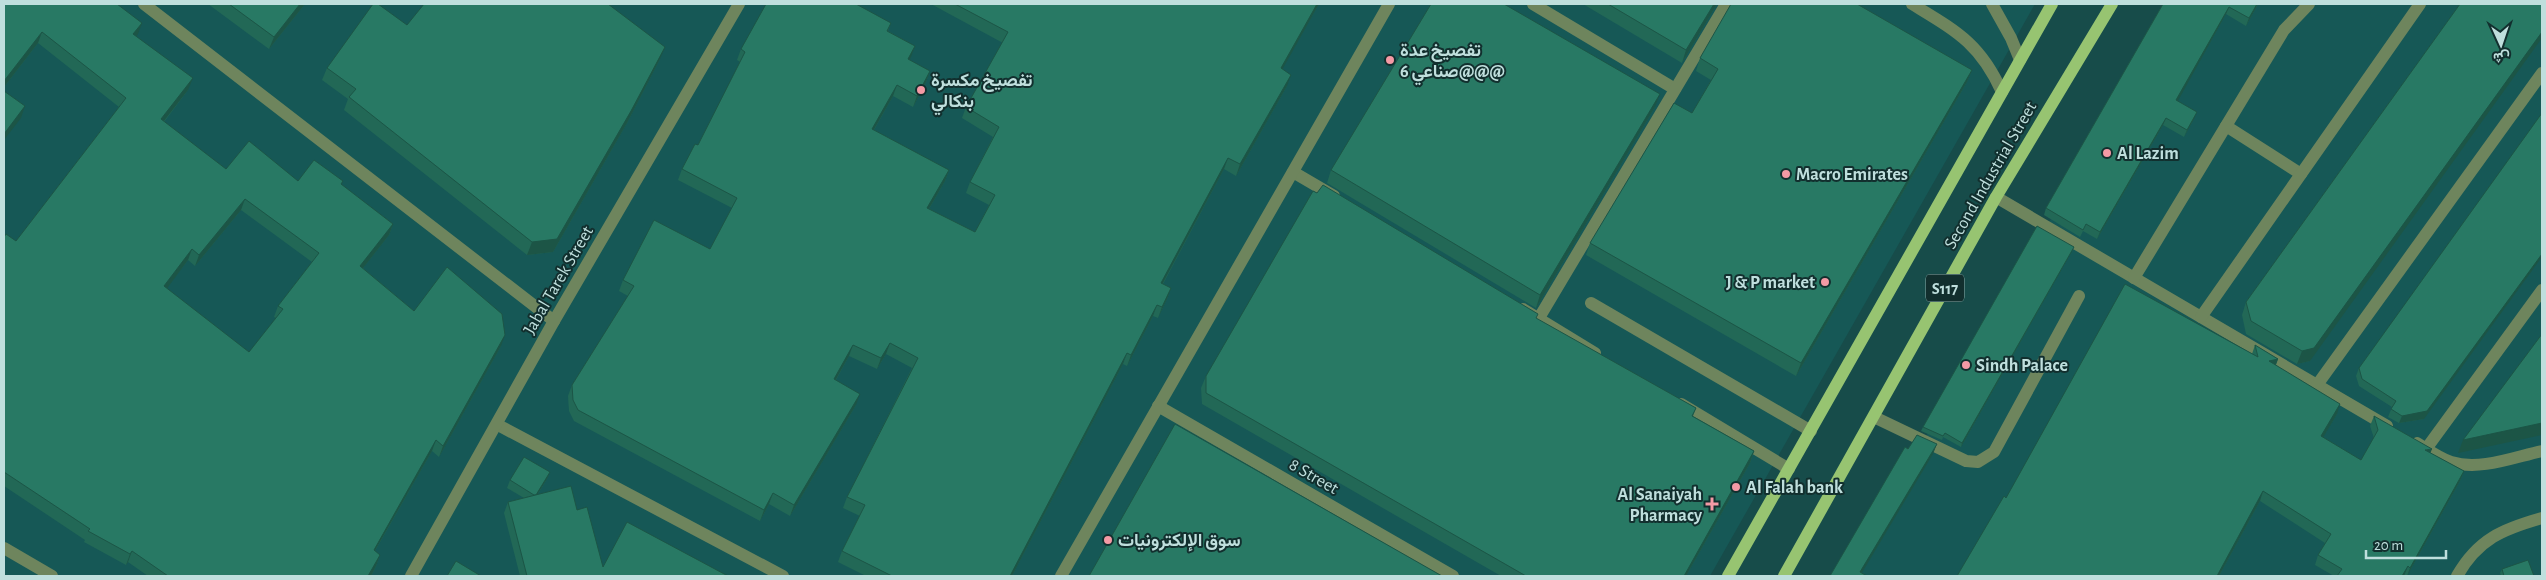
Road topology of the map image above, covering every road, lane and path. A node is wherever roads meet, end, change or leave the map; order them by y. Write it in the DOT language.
graph roads {
  1 [pos="144,4"];
  2 [pos="738,4"];
  3 [pos="1388,4"];
  4 [pos="1533,4"];
  5 [pos="1726,4"];
  6 [pos="1912,4"];
  7 [pos="1992,4"];
  8 [pos="2052,4"];
  9 [pos="2112,4"];
  10 [pos="2308,4"];
  11 [pos="2420,4"];
  12 [pos="2020,60"];
  13 [pos="2542,73"];
  14 [pos="1675,88"];
  15 [pos="2002,92"];
  16 [pos="2226,126"];
  17 [pos="1293,172"];
  18 [pos="2301,174"];
  19 [pos="1996,197"];
  20 [pos="1344,202"];
  21 [pos="2134,278"];
  22 [pos="2542,290"];
  23 [pos="2079,296"];
  24 [pos="1513,303"];
  25 [pos="1591,303"];
  26 [pos="2201,317"];
  27 [pos="1538,318"];
  28 [pos="554,321"];
  29 [pos="1605,359"];
  30 [pos="2317,385"];
  31 [pos="1672,399"];
  32 [pos="1158,406"];
  33 [pos="1874,416"];
  34 [pos="498,425"];
  35 [pos="1811,430"];
  36 [pos="2426,449"];
  37 [pos="2542,451"];
  38 [pos="1789,469"];
  39 [pos="2542,518"];
  40 [pos="4,548"];
  41 [pos="52,576"];
  42 [pos="411,576"];
  43 [pos="783,576"];
  44 [pos="1061,576"];
  45 [pos="1453,576"];
  46 [pos="1728,576"];
  47 [pos="1784,576"];
  48 [pos="2457,576"];
  1 -- 28 [label="street"];
  2 -- 28 [label="street, Jabal Tarek Street"];
  3 -- 17 [label="street"];
  4 -- 14 [label="street"];
  5 -- 14 [label="street"];
  6 -- 15 [label="street"];
  7 -- 12 [label="street"];
  8 -- 12 [label="main road, Second Industrial Street / S117"];
  9 -- 19 [label="main road, Second Industrial Street / S117"];
  10 -- 16 [label="street"];
  11 -- 18 [label="street"];
  12 -- 15 [label="main road, Second Industrial Street / S117"];
  13 -- 30 [label="street"];
  14 -- 27 [label="street"];
  15 -- 35 [label="main road, Second Industrial Street / S117"];
  16 -- 18 [label="street"];
  16 -- 21 [label="street"];
  17 -- 20 [label="street"];
  17 -- 32 [label="street"];
  18 -- 26 [label="street"];
  19 -- 21 [label="street"];
  19 -- 33 [label="main road, Second Industrial Street / S117"];
  21 -- 26 [label="street"];
  22 -- 36 [label="street"];
  23 -- 33 [label="street"];
  24 -- 27 [label="street"];
  25 -- 35 [label="street"];
  26 -- 30 [label="street"];
  27 -- 29 [label="street"];
  28 -- 34 [label="street, Jabal Tarek Street"];
  30 -- 36 [label="street"];
  31 -- 38 [label="street"];
  32 -- 44 [label="street"];
  32 -- 45 [label="street, 8 Street"];
  33 -- 47 [label="main road, Second Industrial Street / S117"];
  34 -- 42 [label="street, Jabal Tarek Street"];
  34 -- 43 [label="street"];
  35 -- 38 [label="main road, Second Industrial Street / S117"];
  36 -- 37 [label="street"];
  38 -- 46 [label="main road, Second Industrial Street / S117"];
  39 -- 48 [label="street"];
  40 -- 41 [label="street"];
}
